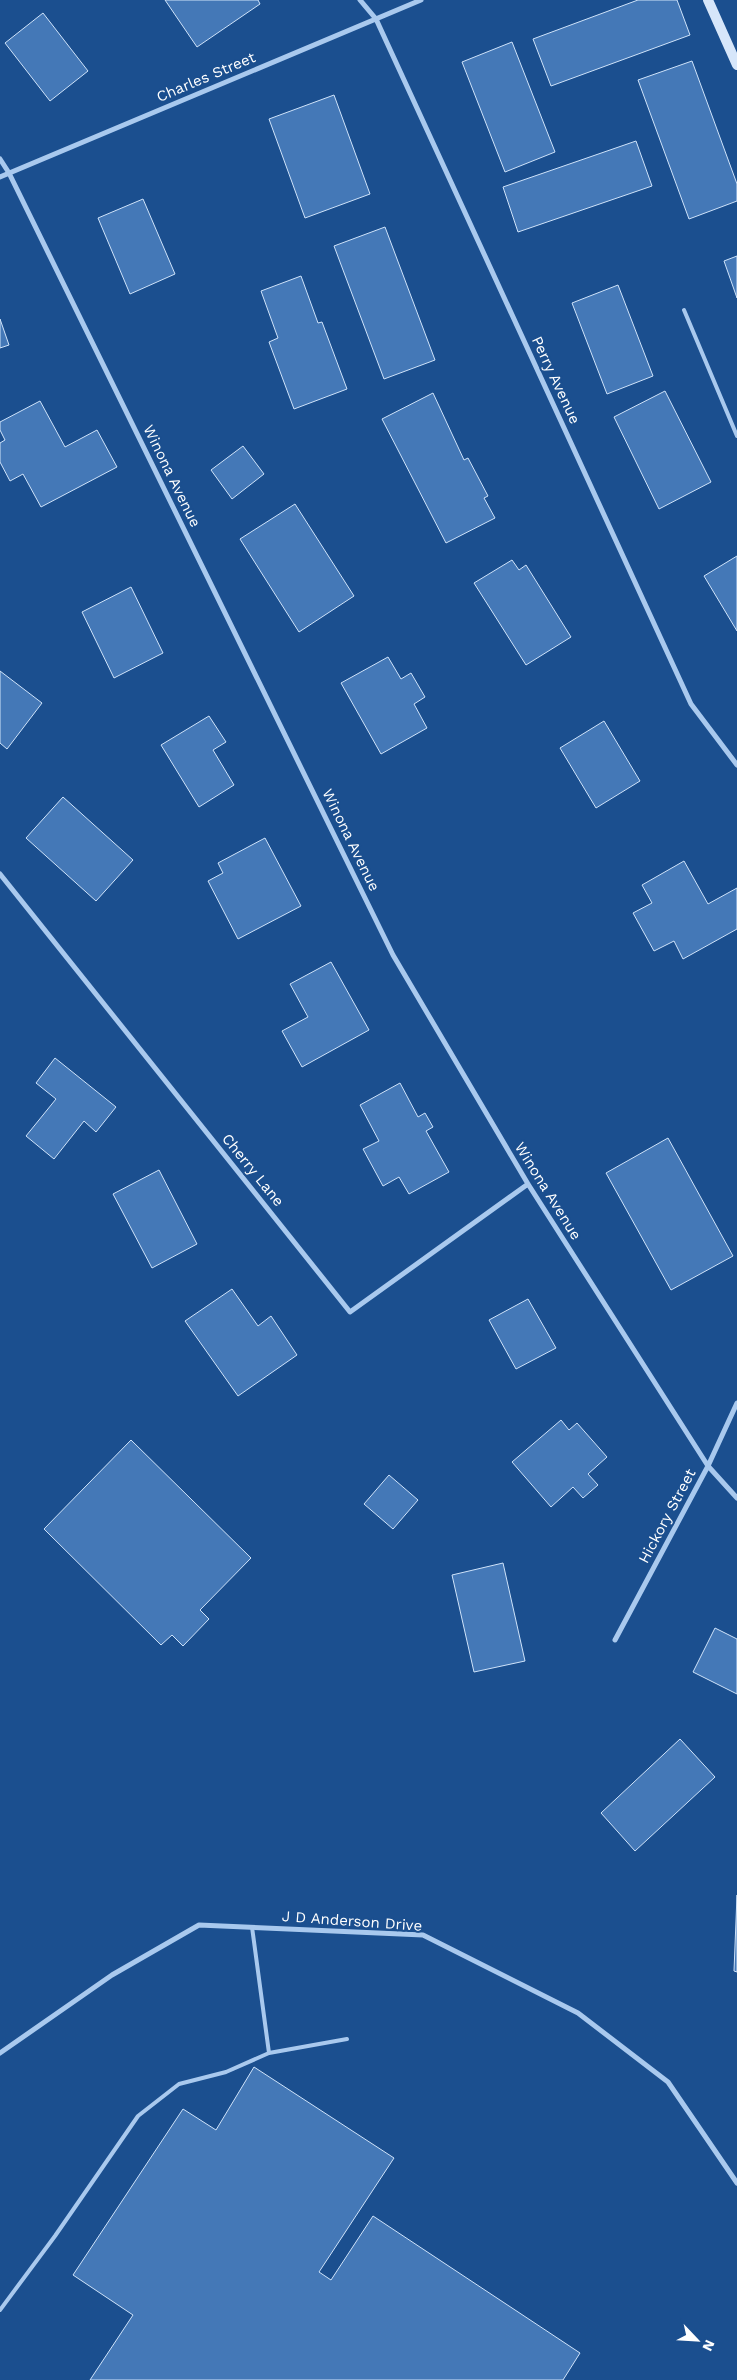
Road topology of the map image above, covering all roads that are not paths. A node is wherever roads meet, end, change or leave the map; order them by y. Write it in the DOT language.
graph roads {
  1 [pos="360,0"];
  2 [pos="421,0"];
  3 [pos="708,0"];
  4 [pos="376,19"];
  5 [pos="737,65"];
  6 [pos="0,159"];
  7 [pos="9,173"];
  8 [pos="0,177"];
  9 [pos="684,310"];
  10 [pos="737,436"];
  11 [pos="737,765"];
  12 [pos="0,874"];
  13 [pos="528,1184"];
  14 [pos="737,1403"];
  15 [pos="708,1466"];
  16 [pos="737,1498"];
  17 [pos="615,1640"];
  18 [pos="252,1927"];
  19 [pos="347,2039"];
  20 [pos="0,2053"];
  21 [pos="269,2053"];
  22 [pos="737,2183"];
  23 [pos="0,2310"];
  1 -- 4 [label="street, Perry Avenue"];
  2 -- 4 [label="street, Charles Street"];
  3 -- 5 [label="street"];
  4 -- 7 [label="street, Charles Street"];
  4 -- 11 [label="street, Perry Avenue"];
  6 -- 7 [label="street, Winona Avenue"];
  7 -- 8 [label="street, Charles Street"];
  7 -- 13 [label="street, Winona Avenue"];
  9 -- 10 [label="lane"];
  12 -- 13 [label="street, Cherry Lane"];
  13 -- 15 [label="street, Winona Avenue"];
  14 -- 15 [label="street, Hickory Street"];
  15 -- 16 [label="street, Winona Avenue"];
  15 -- 17 [label="street, Hickory Street"];
  18 -- 20 [label="street, J D Anderson Drive"];
  18 -- 21 [label="lane"];
  18 -- 22 [label="street, J D Anderson Drive"];
  19 -- 21 [label="lane"];
  21 -- 23 [label="lane"];
}
